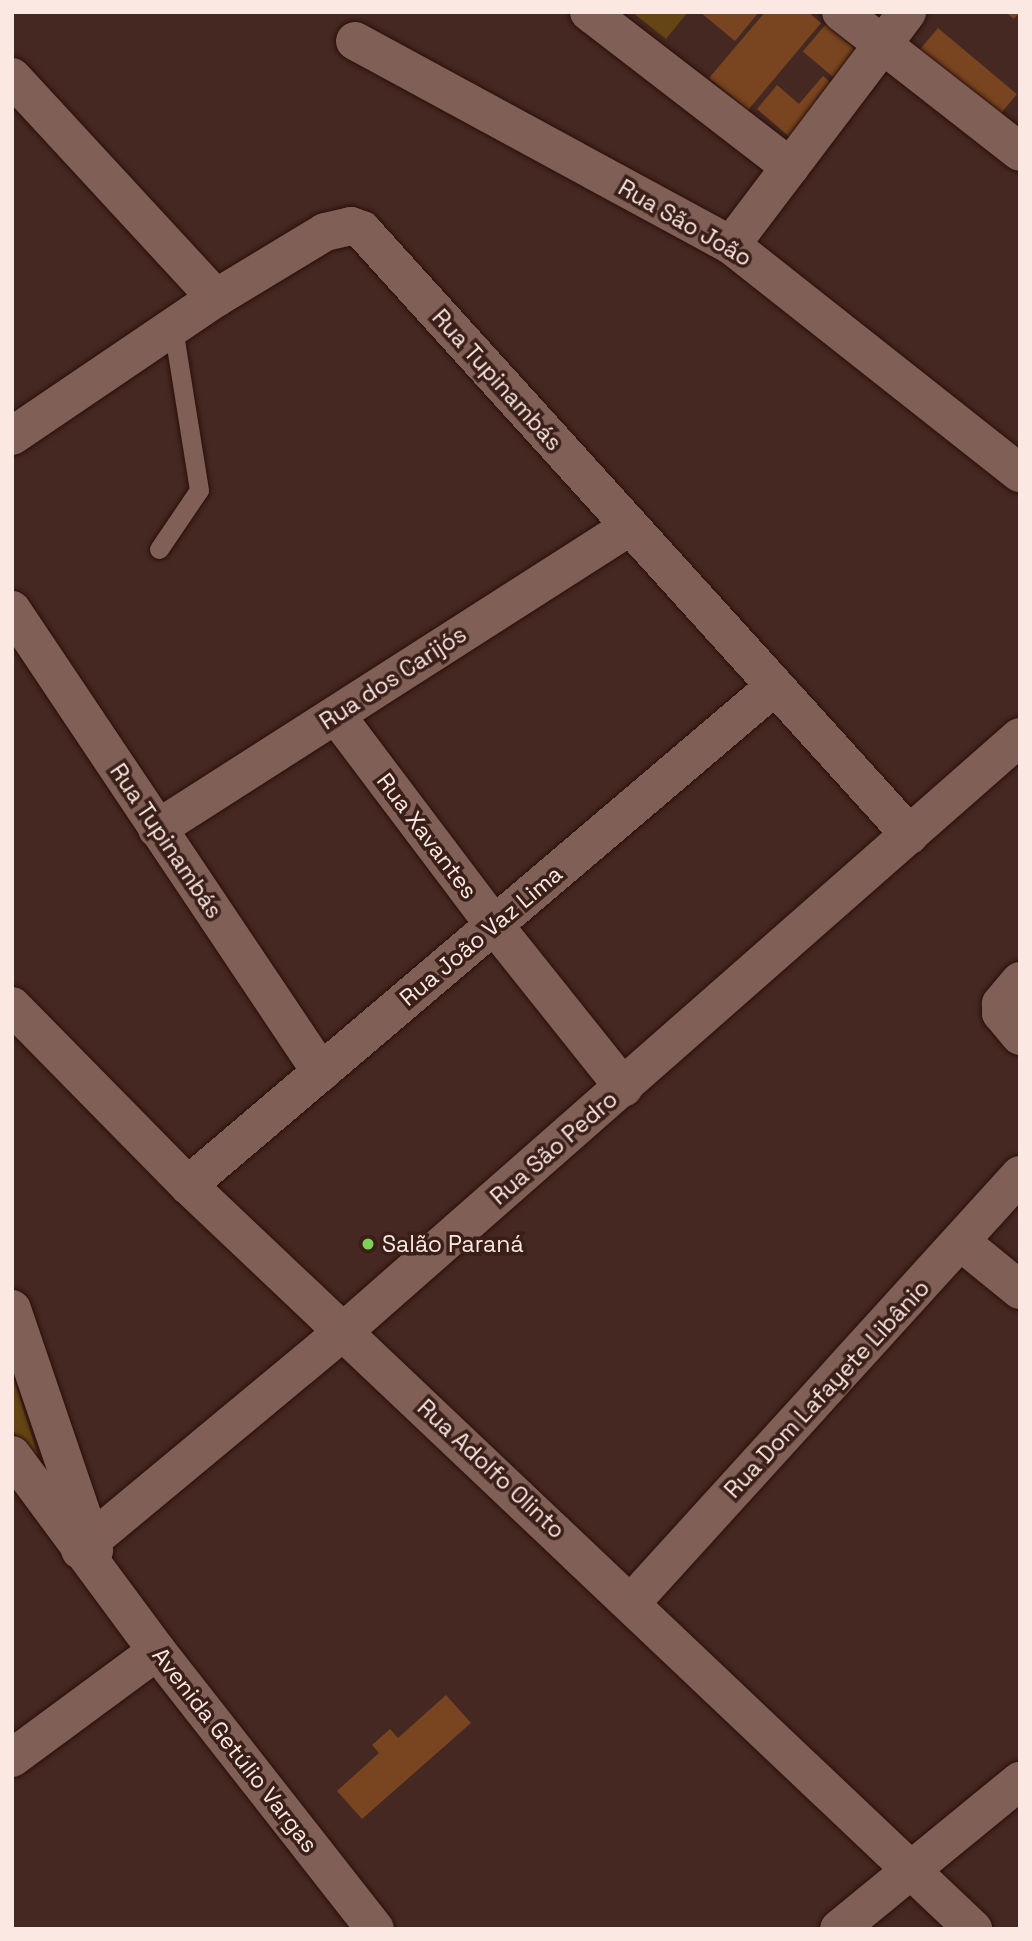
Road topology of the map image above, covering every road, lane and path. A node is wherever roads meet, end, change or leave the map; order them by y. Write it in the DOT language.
graph roads {
  1 [pos="589,12"];
  2 [pos="841,12"];
  3 [pos="906,12"];
  4 [pos="355,41"];
  5 [pos="882,45"];
  6 [pos="12,77"];
  7 [pos="1020,152"];
  8 [pos="790,167"];
  9 [pos="731,245"];
  10 [pos="216,298"];
  11 [pos="173,328"];
  12 [pos="12,436"];
  13 [pos="1020,473"];
  14 [pos="629,527"];
  15 [pos="159,549"];
  16 [pos="12,610"];
  17 [pos="774,687"];
  18 [pos="337,715"];
  19 [pos="1020,737"];
  20 [pos="157,829"];
  21 [pos="910,835"];
  22 [pos="494,925"];
  23 [pos="1020,981"];
  24 [pos="12,1006"];
  25 [pos="1020,1036"];
  26 [pos="320,1072"];
  27 [pos="624,1088"];
  28 [pos="1020,1175"];
  29 [pos="188,1185"];
  30 [pos="961,1242"];
  31 [pos="1020,1290"];
  32 [pos="12,1309"];
  33 [pos="344,1331"];
  34 [pos="12,1455"];
  35 [pos="90,1553"];
  36 [pos="632,1602"];
  37 [pos="157,1651"];
  38 [pos="12,1758"];
  39 [pos="1020,1781"];
  40 [pos="909,1873"];
  41 [pos="374,1929"];
  42 [pos="839,1929"];
  43 [pos="973,1929"];
  1 -- 8 [label="street"];
  2 -- 5 [label="street"];
  3 -- 5 [label="street"];
  4 -- 9 [label="street, Rua São João"];
  5 -- 7 [label="street"];
  5 -- 8 [label="street"];
  6 -- 10 [label="street"];
  8 -- 9 [label="street"];
  9 -- 13 [label="street, Rua São João"];
  10 -- 11 [label="street, Rua Tupinambás"];
  10 -- 14 [label="street, Rua Tupinambás"];
  11 -- 12 [label="street, Rua Tupinambás"];
  11 -- 15 [label="lane"];
  14 -- 17 [label="street, Rua Tupinambás"];
  14 -- 18 [label="street, Rua dos Carijós"];
  16 -- 20 [label="street, Rua Tupinambás"];
  17 -- 21 [label="street, Rua Tupinambás"];
  17 -- 22 [label="street, Rua João Vaz Lima"];
  18 -- 20 [label="street, Rua dos Carijós"];
  18 -- 22 [label="street, Rua Xavantes"];
  19 -- 21 [label="street, Rua São Pedro"];
  20 -- 26 [label="street, Rua Tupinambás"];
  21 -- 27 [label="street, Rua São Pedro"];
  22 -- 26 [label="street, Rua João Vaz Lima"];
  22 -- 27 [label="street, Rua Xavantes"];
  23 -- 25 [label="street"];
  24 -- 29 [label="street, Rua Adolfo Olinto"];
  26 -- 29 [label="street, Rua João Vaz Lima"];
  27 -- 33 [label="street, Rua São Pedro"];
  28 -- 30 [label="street, Rua Dom Lafayete Libânio"];
  29 -- 33 [label="street, Rua Adolfo Olinto"];
  30 -- 31 [label="street"];
  30 -- 36 [label="street, Rua Dom Lafayete Libânio"];
  32 -- 35 [label="street"];
  33 -- 35 [label="street, Rua São Pedro"];
  33 -- 36 [label="street, Rua Adolfo Olinto"];
  34 -- 35 [label="street, Avenida Getúlio Vargas"];
  35 -- 37 [label="street, Avenida Getúlio Vargas"];
  36 -- 40 [label="street, Rua Adolfo Olinto"];
  37 -- 38 [label="street"];
  37 -- 41 [label="street, Avenida Getúlio Vargas"];
  39 -- 40 [label="street"];
  40 -- 42 [label="street"];
  40 -- 43 [label="street, Rua Adolfo Olinto"];
}
